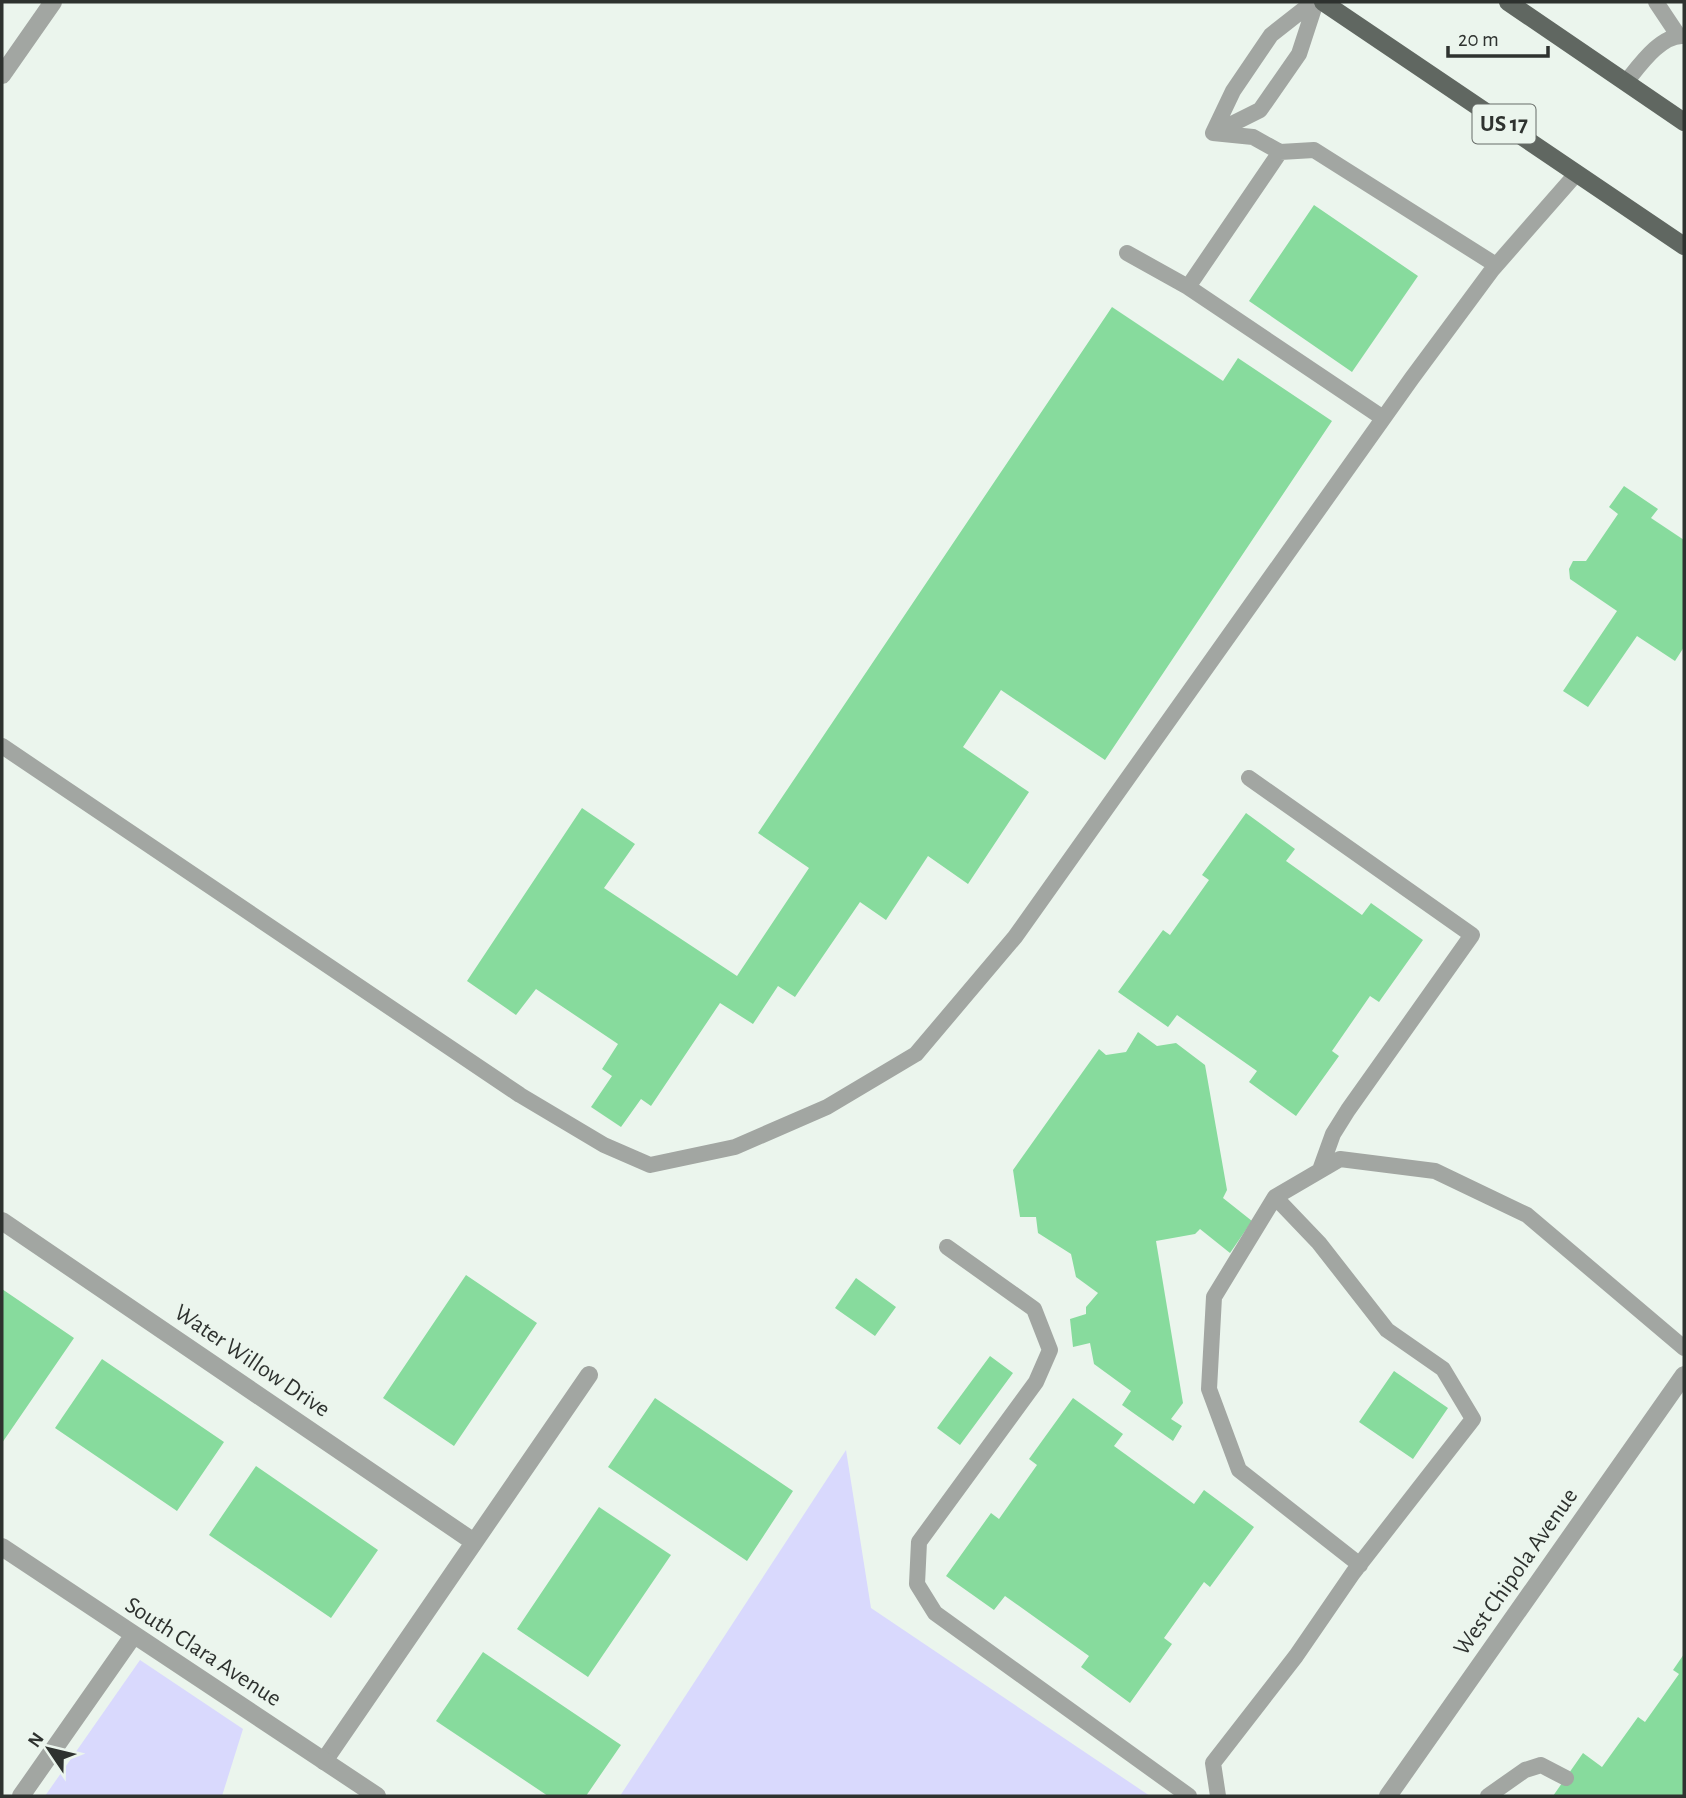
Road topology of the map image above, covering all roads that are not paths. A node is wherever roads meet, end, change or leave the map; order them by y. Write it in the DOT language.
graph roads {
  1 [pos="53,2"];
  2 [pos="1314,2"];
  3 [pos="1323,2"];
  4 [pos="1508,2"];
  5 [pos="1656,2"];
  6 [pos="1681,36"];
  7 [pos="2,75"];
  8 [pos="1626,82"];
  9 [pos="1684,122"];
  10 [pos="1213,133"];
  11 [pos="1280,152"];
  12 [pos="1577,173"];
  13 [pos="1684,246"];
  14 [pos="1127,253"];
  15 [pos="1496,265"];
  16 [pos="1188,287"];
  17 [pos="1383,418"];
  18 [pos="2,746"];
  19 [pos="1249,778"];
  20 [pos="1320,1170"];
  21 [pos="1275,1196"];
  22 [pos="2,1221"];
  23 [pos="947,1247"];
  24 [pos="1684,1348"];
  25 [pos="589,1375"];
  26 [pos="1684,1375"];
  27 [pos="474,1542"];
  28 [pos="2,1547"];
  29 [pos="1360,1565"];
  30 [pos="133,1636"];
  31 [pos="324,1761"];
  32 [pos="1566,1778"];
  33 [pos="21,1796"];
  34 [pos="377,1796"];
  35 [pos="1189,1796"];
  36 [pos="1218,1796"];
  37 [pos="1388,1796"];
  38 [pos="1488,1796"];
  1 -- 7 [label="street"];
  2 -- 10 [label="lane"];
  2 -- 10 [label="lane"];
  3 -- 12 [label="main road, US 17"];
  4 -- 8 [label="main road"];
  5 -- 6 [label="lane"];
  6 -- 8 [label="lane"];
  8 -- 9 [label="main road"];
  10 -- 11 [label="lane"];
  11 -- 15 [label="lane"];
  11 -- 16 [label="lane"];
  12 -- 13 [label="main road, US 17"];
  12 -- 15 [label="lane"];
  14 -- 16 [label="lane"];
  15 -- 17 [label="lane"];
  16 -- 17 [label="lane"];
  17 -- 18 [label="lane"];
  19 -- 20 [label="lane"];
  20 -- 21 [label="lane"];
  20 -- 24 [label="lane"];
  21 -- 29 [label="lane"];
  21 -- 29 [label="lane"];
  22 -- 27 [label="street, Water Willow Drive"];
  23 -- 35 [label="lane"];
  25 -- 27 [label="street"];
  26 -- 37 [label="street, West Chipola Avenue"];
  27 -- 31 [label="street"];
  28 -- 30 [label="street, South Clara Avenue"];
  29 -- 36 [label="lane"];
  30 -- 31 [label="street, South Clara Avenue"];
  30 -- 33 [label="street"];
  31 -- 34 [label="street, South Clara Avenue"];
  32 -- 38 [label="lane"];
}
